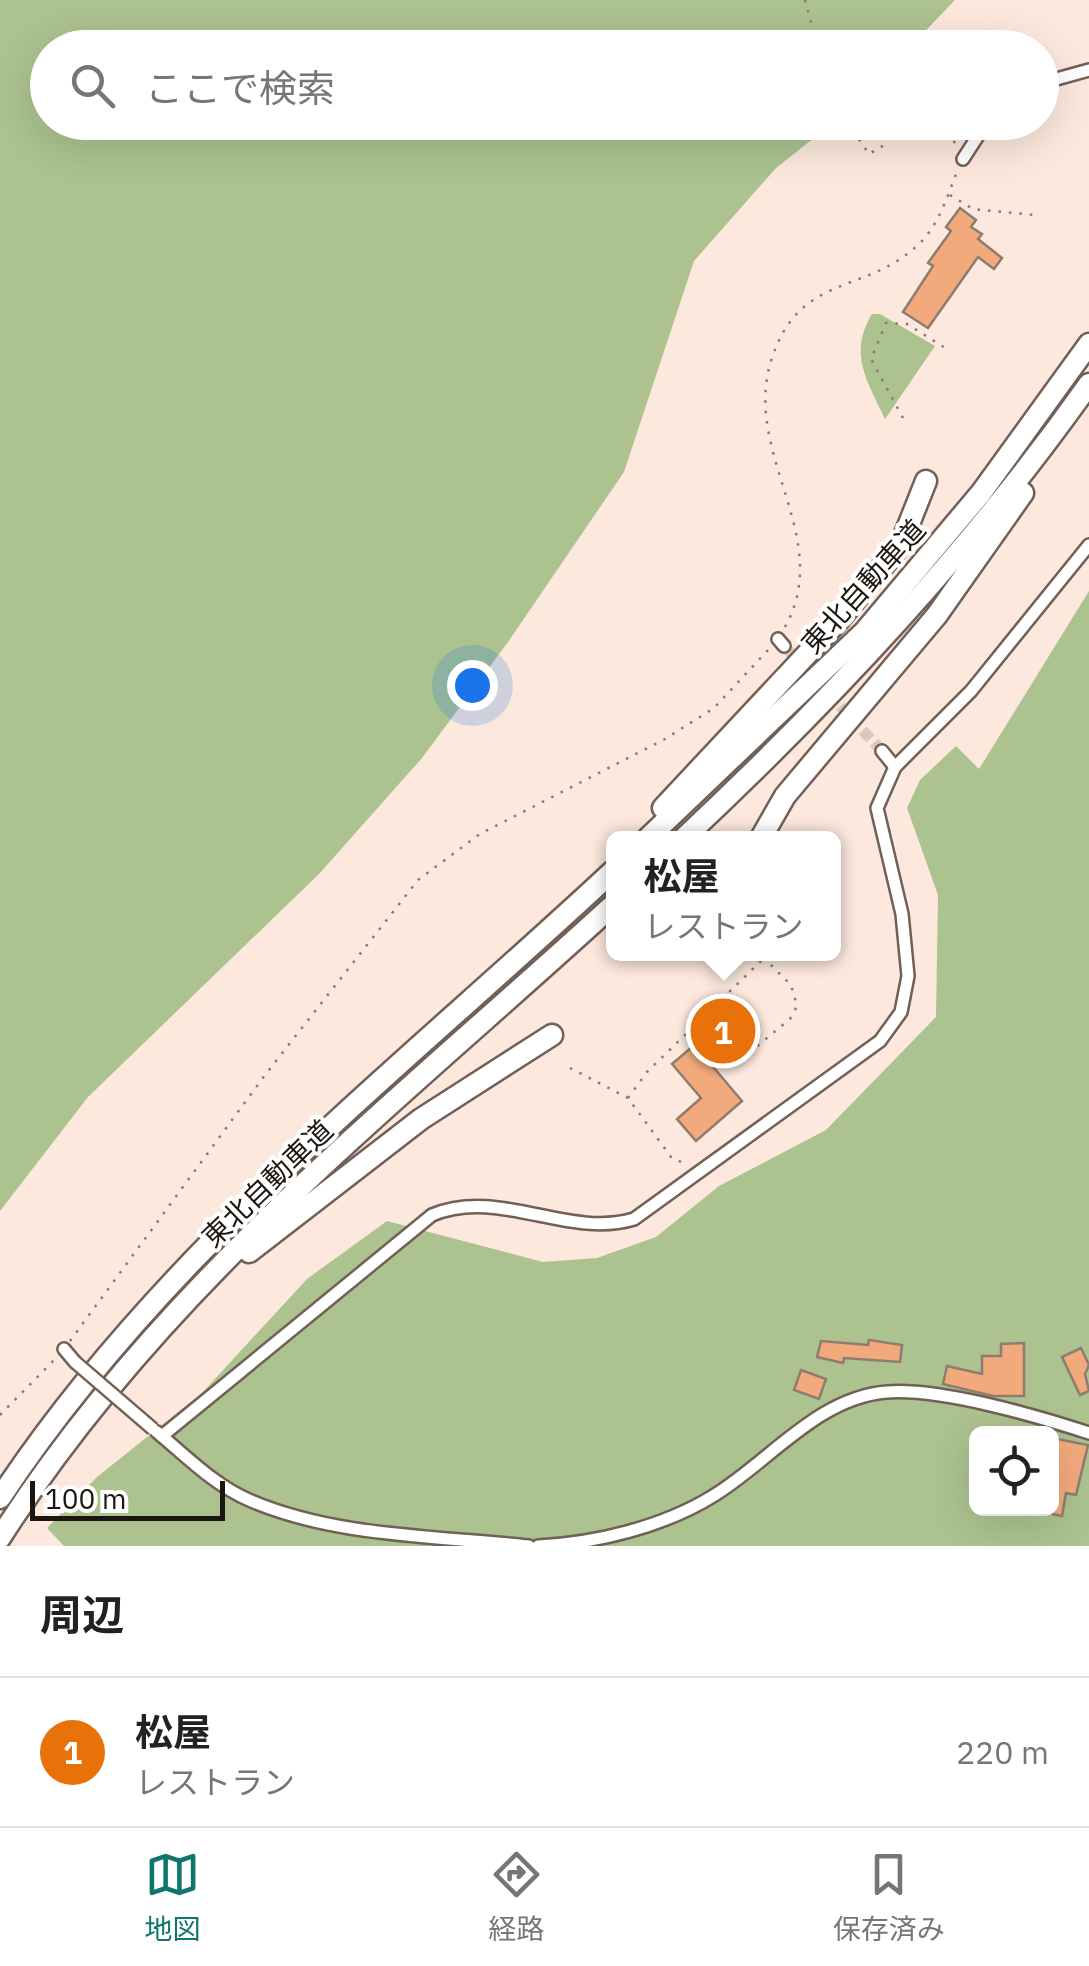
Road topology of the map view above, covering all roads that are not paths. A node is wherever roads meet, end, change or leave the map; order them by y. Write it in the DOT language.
graph roads {
  1 [pos="1089,70"];
  2 [pos="1059,78"];
  3 [pos="975,140"];
  4 [pos="962,159"];
  5 [pos="1089,344"];
  6 [pos="1089,387"];
  7 [pos="926,481"];
  8 [pos="1089,545"];
  9 [pos="882,751"];
  10 [pos="895,766"];
  11 [pos="641,831"];
  12 [pos="655,831"];
  13 [pos="691,831"];
  14 [pos="766,831"];
  15 [pos="606,869"];
  16 [pos="606,878"];
  17 [pos="606,911"];
  18 [pos="542,938"];
  19 [pos="552,1035"];
  20 [pos="178,1310"];
  21 [pos="64,1349"];
  22 [pos="158,1432"];
  23 [pos="1089,1432"];
  24 [pos="0,1498"];
  25 [pos="4,1532"];
  26 [pos="529,1546"];
  27 [pos="538,1546"];
  1 -- 2 [label="street"];
  3 -- 4 [label="street"];
  5 -- 12 [label="highway, 東北自動車道"];
  6 -- 13 [label="highway, 東北自動車道"];
  6 -- 14 [label="highway"];
  7 -- 11 [label="highway"];
  8 -- 10 [label="street"];
  9 -- 10 [label="street"];
  10 -- 22 [label="street"];
  15 -- 18 [label="highway"];
  16 -- 18 [label="highway, 東北自動車道"];
  17 -- 20 [label="highway, 東北自動車道"];
  18 -- 24 [label="highway, 東北自動車道"];
  19 -- 20 [label="highway"];
  20 -- 25 [label="highway, 東北自動車道"];
  21 -- 22 [label="street, bridge"];
  22 -- 26 [label="street"];
  23 -- 27 [label="street"];
}
